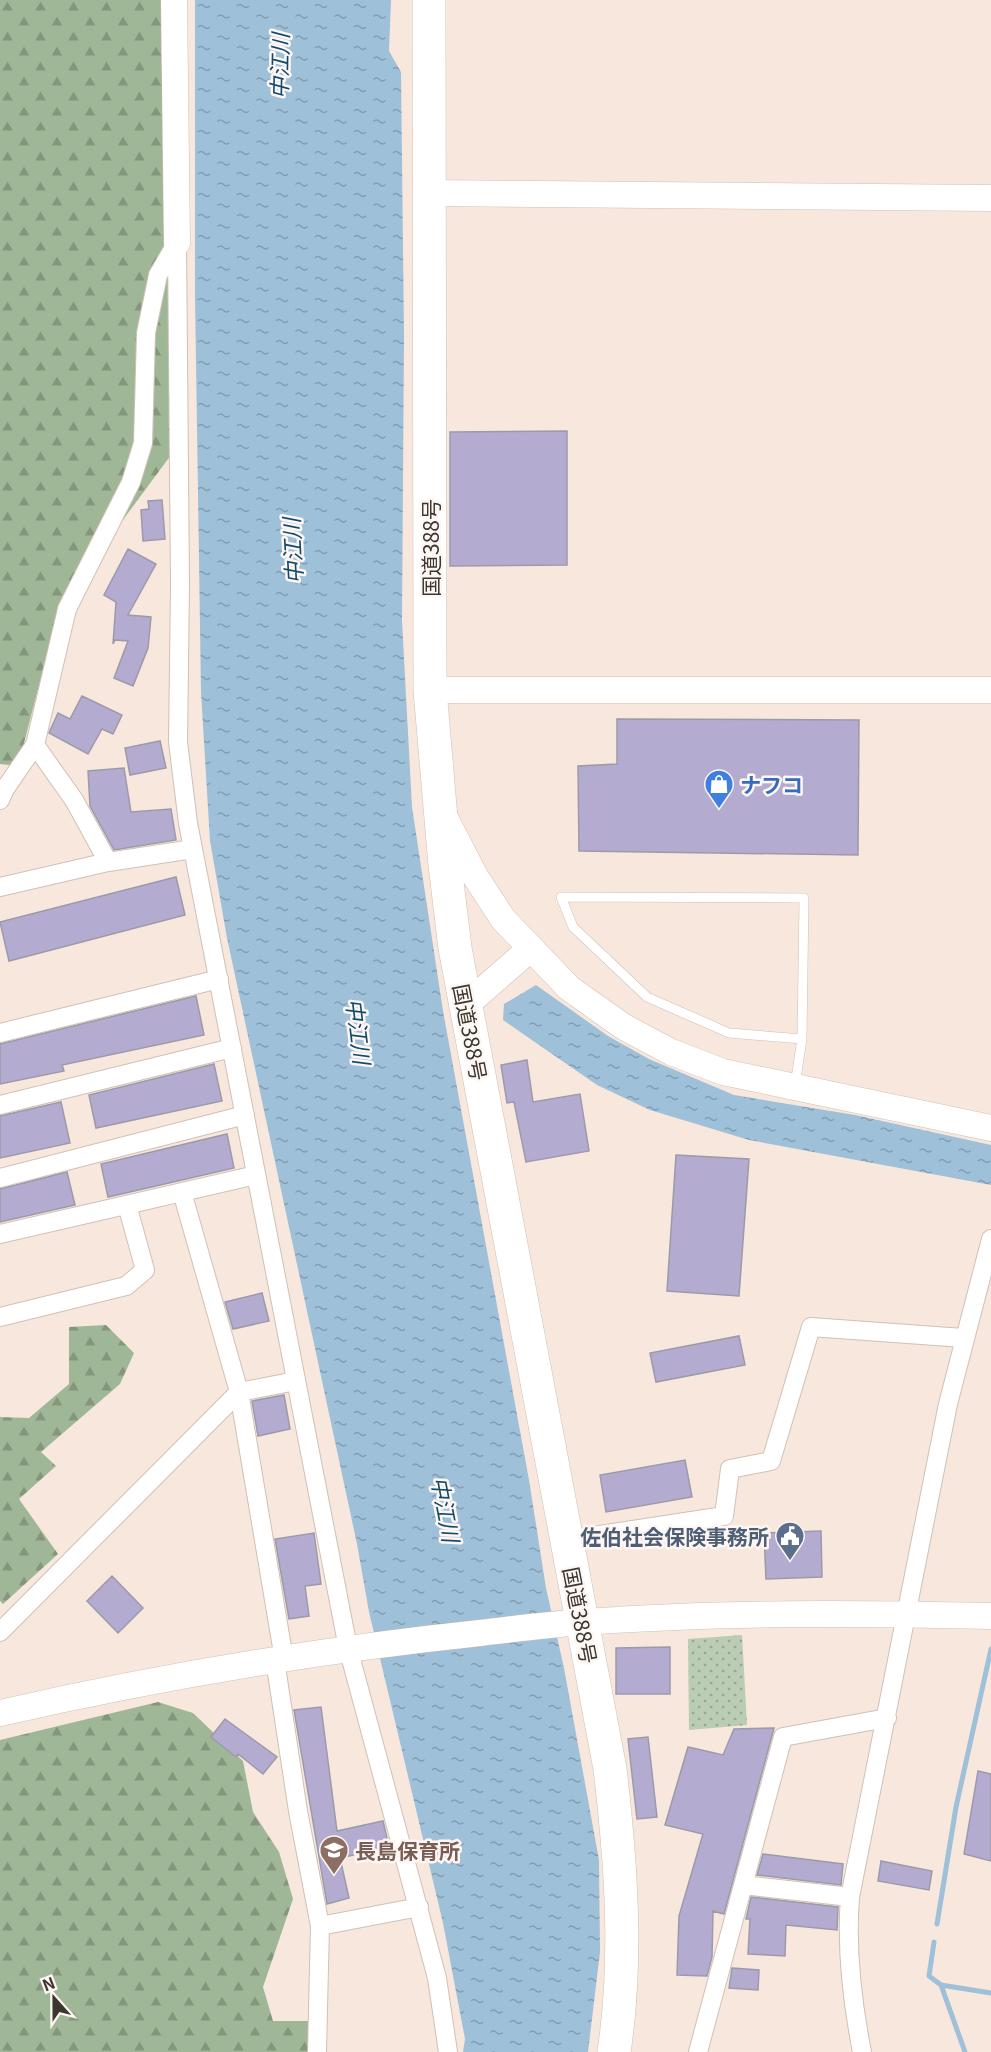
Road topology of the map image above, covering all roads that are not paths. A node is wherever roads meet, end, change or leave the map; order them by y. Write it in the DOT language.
graph roads {
  1 [pos="174,0"];
  2 [pos="429,0"];
  3 [pos="430,193"];
  4 [pos="991,198"];
  5 [pos="177,243"];
  6 [pos="430,690"];
  7 [pos="991,690"];
  8 [pos="35,745"];
  9 [pos="0,800"];
  10 [pos="439,805"];
  11 [pos="193,849"];
  12 [pos="108,862"];
  13 [pos="0,887"];
  14 [pos="530,950"];
  15 [pos="219,979"];
  16 [pos="466,1005"];
  17 [pos="1,1030"];
  18 [pos="802,1039"];
  19 [pos="232,1048"];
  20 [pos="795,1087"];
  21 [pos="0,1105"];
  22 [pos="245,1115"];
  23 [pos="991,1128"];
  24 [pos="256,1175"];
  25 [pos="0,1178"];
  26 [pos="182,1192"];
  27 [pos="127,1205"];
  28 [pos="0,1234"];
  29 [pos="991,1239"];
  30 [pos="0,1317"];
  31 [pos="963,1338"];
  32 [pos="296,1382"];
  33 [pos="239,1392"];
  34 [pos="567,1540"];
  35 [pos="906,1614"];
  36 [pos="987,1616"];
  37 [pos="575,1623"];
  38 [pos="0,1632"];
  39 [pos="358,1647"];
  40 [pos="279,1660"];
  41 [pos="0,1713"];
  42 [pos="887,1718"];
  43 [pos="743,1885"];
  44 [pos="850,1896"];
  45 [pos="419,1907"];
  46 [pos="320,1926"];
  47 [pos="317,2052"];
  48 [pos="448,2052"];
  49 [pos="614,2052"];
  50 [pos="698,2052"];
  51 [pos="862,2052"];
  1 -- 5 [label="street"];
  2 -- 3 [label="highway, 国道388号"];
  3 -- 4 [label="street"];
  3 -- 6 [label="highway, 国道388号"];
  5 -- 8 [label="street"];
  5 -- 11 [label="street"];
  6 -- 7 [label="street"];
  6 -- 10 [label="highway, 国道388号"];
  8 -- 9 [label="street"];
  8 -- 12 [label="street"];
  10 -- 14 [label="street"];
  10 -- 16 [label="highway, 国道388号"];
  11 -- 12 [label="street"];
  11 -- 15 [label="street"];
  12 -- 13 [label="street"];
  14 -- 16 [label="street"];
  14 -- 20 [label="street"];
  15 -- 17 [label="street"];
  15 -- 19 [label="street"];
  16 -- 34 [label="highway, 国道388号"];
  18 -- 18 [label="lane"];
  18 -- 20 [label="lane"];
  19 -- 21 [label="street"];
  19 -- 22 [label="street"];
  20 -- 23 [label="street"];
  22 -- 24 [label="street"];
  22 -- 25 [label="street"];
  24 -- 26 [label="street"];
  24 -- 32 [label="street"];
  26 -- 27 [label="street"];
  26 -- 33 [label="street"];
  27 -- 28 [label="street"];
  27 -- 30 [label="street"];
  29 -- 31 [label="street"];
  31 -- 34 [label="street"];
  31 -- 35 [label="street"];
  32 -- 33 [label="street"];
  32 -- 39 [label="street"];
  33 -- 38 [label="street"];
  33 -- 40 [label="street"];
  34 -- 37 [label="highway, 国道388号"];
  35 -- 36 [label="street"];
  35 -- 37 [label="street"];
  35 -- 42 [label="street"];
  37 -- 39 [label="street"];
  37 -- 49 [label="highway, 国道388号"];
  39 -- 40 [label="street"];
  39 -- 45 [label="street"];
  40 -- 41 [label="street"];
  40 -- 46 [label="street"];
  42 -- 43 [label="street"];
  42 -- 44 [label="street"];
  43 -- 44 [label="street"];
  43 -- 50 [label="street"];
  44 -- 51 [label="street"];
  45 -- 46 [label="street"];
  45 -- 48 [label="street"];
  46 -- 47 [label="street"];
}
